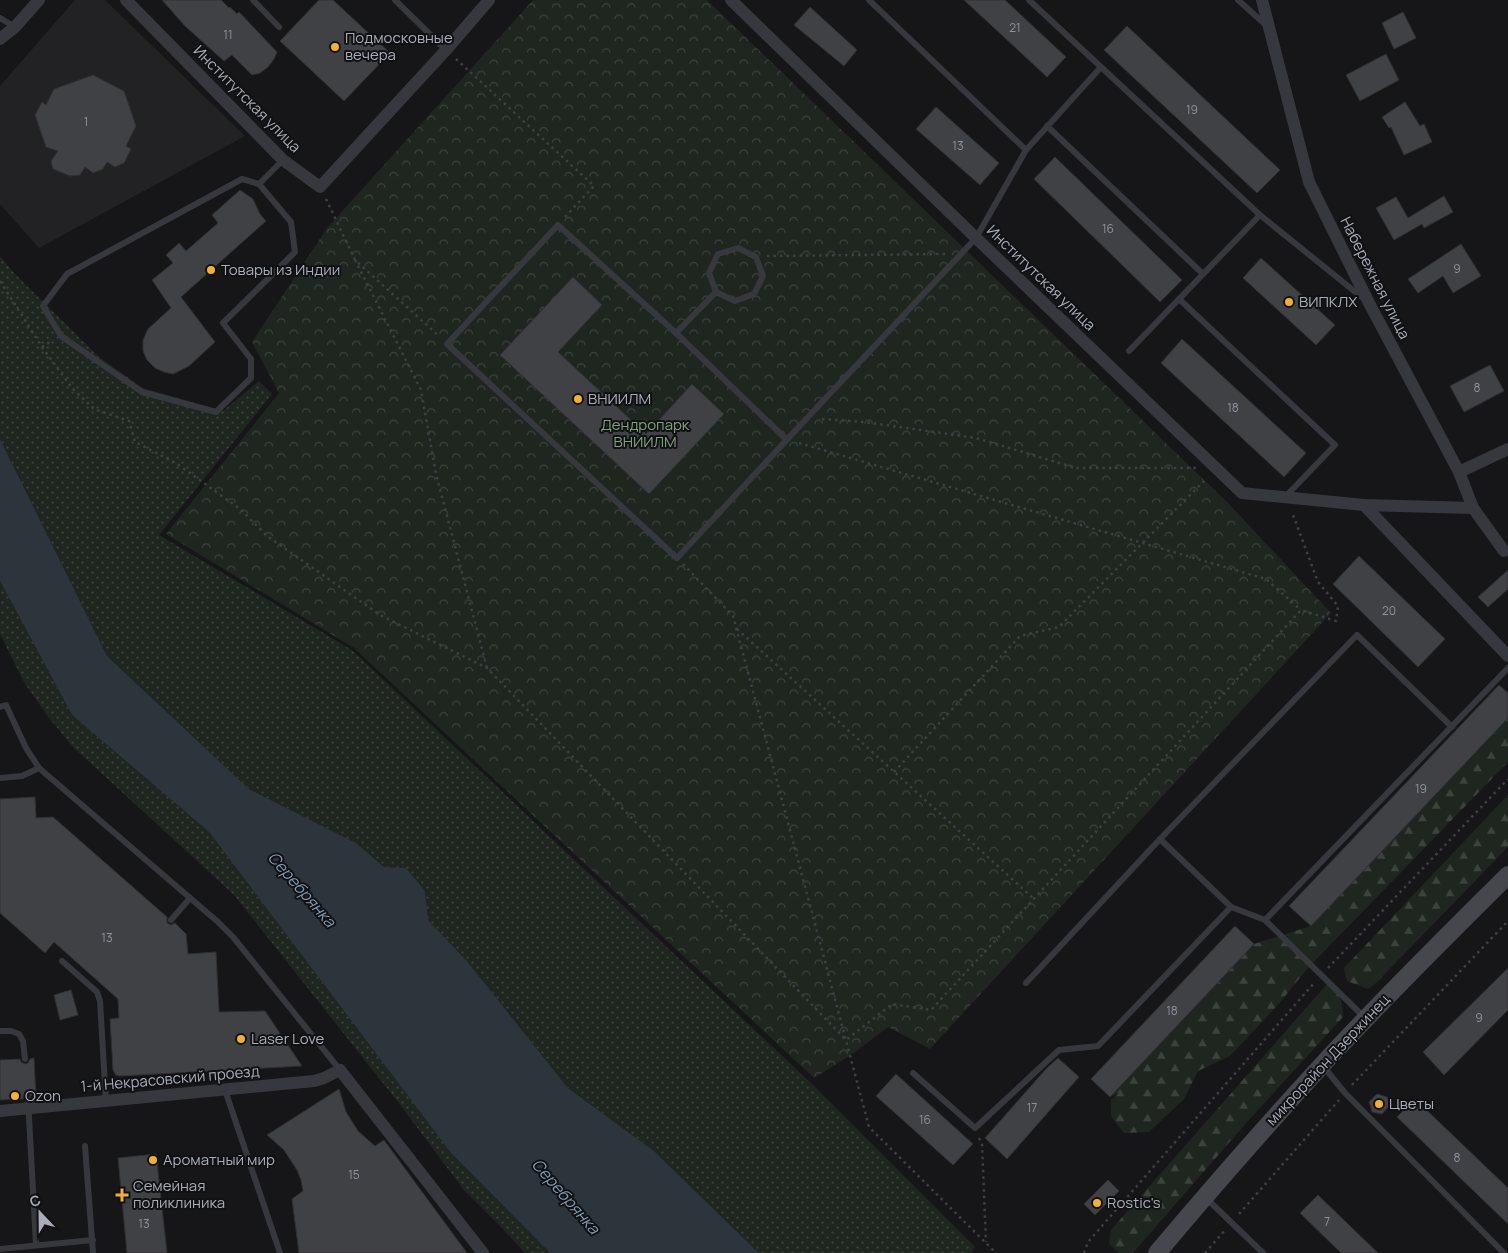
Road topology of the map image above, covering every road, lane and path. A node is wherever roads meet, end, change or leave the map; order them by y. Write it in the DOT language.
graph roads {
  1 [pos="39,0"];
  2 [pos="126,0"];
  3 [pos="253,0"];
  4 [pos="395,0"];
  5 [pos="489,0"];
  6 [pos="731,0"];
  7 [pos="868,0"];
  8 [pos="1029,0"];
  9 [pos="1238,0"];
  10 [pos="1262,0"];
  11 [pos="745,4"];
  12 [pos="0,18"];
  13 [pos="279,27"];
  14 [pos="14,28"];
  15 [pos="1270,29"];
  16 [pos="0,39"];
  17 [pos="446,50"];
  18 [pos="1101,67"];
  19 [pos="1047,126"];
  20 [pos="1026,150"];
  21 [pos="282,160"];
  22 [pos="259,184"];
  23 [pos="320,187"];
  24 [pos="1260,215"];
  25 [pos="558,225"];
  26 [pos="976,238"];
  27 [pos="961,254"];
  28 [pos="756,256"];
  29 [pos="355,260"];
  30 [pos="1203,274"];
  31 [pos="0,281"];
  32 [pos="716,292"];
  33 [pos="1179,299"];
  34 [pos="1369,303"];
  35 [pos="676,333"];
  36 [pos="61,336"];
  37 [pos="447,344"];
  38 [pos="42,347"];
  39 [pos="1129,351"];
  40 [pos="808,418"];
  41 [pos="787,440"];
  42 [pos="1508,448"];
  43 [pos="1216,468"];
  44 [pos="1459,472"];
  45 [pos="1286,496"];
  46 [pos="1364,504"];
  47 [pos="1473,508"];
  48 [pos="1142,542"];
  49 [pos="1504,551"];
  50 [pos="677,558"];
  51 [pos="1301,610"];
  52 [pos="736,628"];
  53 [pos="1508,656"];
  54 [pos="487,668"];
  55 [pos="1508,668"];
  56 [pos="0,707"];
  57 [pos="1452,727"];
  58 [pos="39,768"];
  59 [pos="894,772"];
  60 [pos="0,778"];
  61 [pos="1508,779"];
  62 [pos="1160,839"];
  63 [pos="1508,875"];
  64 [pos="190,898"];
  65 [pos="1034,899"];
  66 [pos="1231,907"];
  67 [pos="171,920"];
  68 [pos="1265,920"];
  69 [pos="62,962"];
  70 [pos="1321,974"];
  71 [pos="1026,983"];
  72 [pos="1365,1019"];
  73 [pos="0,1031"];
  74 [pos="846,1040"];
  75 [pos="25,1059"];
  76 [pos="1322,1065"];
  77 [pos="340,1070"];
  78 [pos="913,1073"];
  79 [pos="225,1090"];
  80 [pos="106,1101"];
  81 [pos="29,1104"];
  82 [pos="0,1111"];
  83 [pos="975,1128"];
  84 [pos="84,1146"];
  85 [pos="1205,1196"];
  86 [pos="92,1240"];
  87 [pos="986,1243"];
  88 [pos="36,1245"];
  89 [pos="0,1249"];
  90 [pos="93,1253"];
  91 [pos="280,1253"];
  92 [pos="483,1253"];
  93 [pos="996,1253"];
  94 [pos="1084,1253"];
  95 [pos="1157,1253"];
  96 [pos="1262,1253"];
  97 [pos="1504,1253"];
  1 -- 14 [label="street"];
  2 -- 21 [label="street, Институтская улица"];
  3 -- 13 [label="lane"];
  4 -- 17 [label="lane"];
  5 -- 17 [label="street"];
  6 -- 11 [label="street, Институтская улица"];
  7 -- 20 [label="lane"];
  8 -- 18 [label="lane"];
  9 -- 15 [label="lane"];
  10 -- 15 [label="street, Набережная улица"];
  11 -- 26 [label="street, Институтская улица"];
  12 -- 14 [label="lane"];
  14 -- 16 [label="street"];
  15 -- 34 [label="street, Набережная улица"];
  17 -- 23 [label="street"];
  17 -- 25 [label="path"];
  18 -- 19 [label="lane"];
  18 -- 24 [label="lane"];
  19 -- 20 [label="lane"];
  19 -- 30 [label="lane"];
  20 -- 26 [label="lane"];
  21 -- 22 [label="lane"];
  21 -- 23 [label="street, Институтская улица"];
  22 -- 36 [label="lane"];
  22 -- 36 [label="lane"];
  23 -- 29 [label="path"];
  24 -- 30 [label="lane"];
  24 -- 34 [label="lane"];
  25 -- 35 [label="lane"];
  25 -- 37 [label="lane"];
  26 -- 27 [label="lane"];
  26 -- 43 [label="street, Институтская улица"];
  27 -- 28 [label="path"];
  27 -- 40 [label="lane"];
  28 -- 32 [label="lane"];
  28 -- 32 [label="lane"];
  29 -- 37 [label="path"];
  29 -- 54 [label="path"];
  30 -- 33 [label="lane"];
  31 -- 38 [label="path"];
  32 -- 35 [label="lane"];
  33 -- 39 [label="lane"];
  33 -- 45 [label="lane"];
  34 -- 44 [label="street, Набережная улица"];
  35 -- 41 [label="lane"];
  36 -- 38 [label="path"];
  37 -- 50 [label="lane"];
  38 -- 54 [label="path"];
  40 -- 41 [label="lane"];
  40 -- 43 [label="path"];
  41 -- 48 [label="path"];
  41 -- 50 [label="lane"];
  42 -- 44 [label="street"];
  43 -- 45 [label="street, Институтская улица"];
  43 -- 48 [label="path"];
  44 -- 47 [label="street, Набережная улица"];
  45 -- 46 [label="street, Институтская улица"];
  45 -- 51 [label="path"];
  46 -- 47 [label="street, Институтская улица"];
  46 -- 53 [label="street"];
  47 -- 49 [label="street, Набережная улица"];
  48 -- 51 [label="path"];
  48 -- 59 [label="path"];
  50 -- 52 [label="path"];
  51 -- 65 [label="path"];
  52 -- 59 [label="path"];
  52 -- 74 [label="path"];
  54 -- 74 [label="path"];
  55 -- 57 [label="lane"];
  56 -- 58 [label="lane"];
  57 -- 62 [label="lane"];
  57 -- 68 [label="lane"];
  58 -- 60 [label="lane"];
  58 -- 64 [label="lane"];
  59 -- 65 [label="path"];
  61 -- 70 [label="path"];
  62 -- 66 [label="lane"];
  62 -- 71 [label="lane"];
  63 -- 72 [label="main road, микрорайон Дзержинец"];
  64 -- 67 [label="lane"];
  64 -- 77 [label="lane"];
  65 -- 74 [label="path"];
  66 -- 68 [label="lane"];
  66 -- 83 [label="lane"];
  68 -- 70 [label="lane"];
  69 -- 80 [label="lane"];
  70 -- 72 [label="lane"];
  70 -- 94 [label="path"];
  72 -- 76 [label="main road, микрорайон Дзержинец"];
  73 -- 75 [label="lane"];
  74 -- 87 [label="path"];
  76 -- 85 [label="main road, микрорайон Дзержинец"];
  76 -- 97 [label="lane"];
  77 -- 79 [label="street, 1-й Некрасовский проезд"];
  77 -- 92 [label="street"];
  78 -- 83 [label="lane"];
  79 -- 80 [label="street, 1-й Некрасовский проезд"];
  79 -- 91 [label="lane"];
  80 -- 81 [label="street, 1-й Некрасовский проезд"];
  81 -- 82 [label="street, 1-й Некрасовский проезд"];
  81 -- 88 [label="lane"];
  83 -- 87 [label="path"];
  84 -- 86 [label="lane"];
  85 -- 95 [label="main road, микрорайон Дзержинец"];
  85 -- 96 [label="lane"];
  86 -- 88 [label="lane"];
  86 -- 90 [label="lane"];
  87 -- 93 [label="path"];
  88 -- 89 [label="lane"];
}
